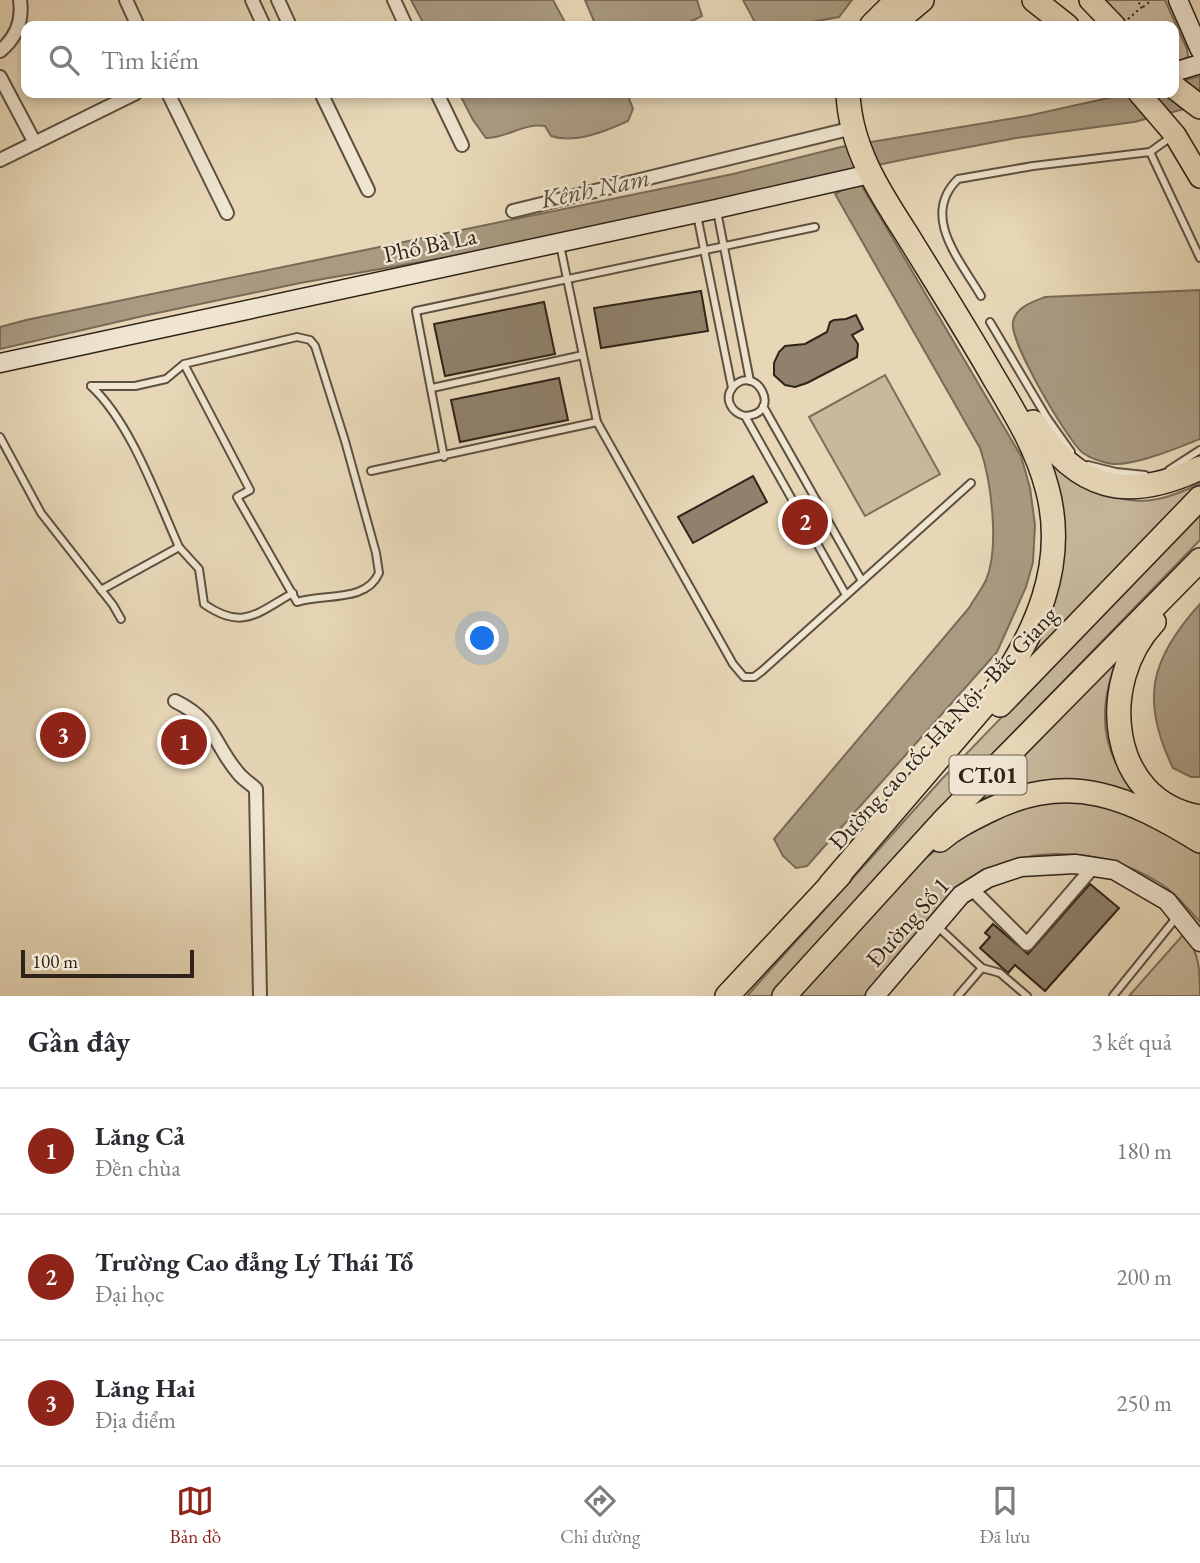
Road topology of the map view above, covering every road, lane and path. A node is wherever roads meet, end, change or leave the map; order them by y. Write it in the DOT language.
graph roads {
  1 [pos="20,0"];
  2 [pos="126,0"];
  3 [pos="251,0"];
  4 [pos="278,0"];
  5 [pos="394,0"];
  6 [pos="883,0"];
  7 [pos="897,0"];
  8 [pos="922,0"];
  9 [pos="1034,0"];
  10 [pos="1049,0"];
  11 [pos="1090,0"];
  12 [pos="1137,0"];
  13 [pos="1152,0"];
  14 [pos="1180,1"];
  15 [pos="1142,7"];
  16 [pos="136,21"];
  17 [pos="262,21"];
  18 [pos="288,21"];
  19 [pos="404,21"];
  20 [pos="879,21"];
  21 [pos="882,21"];
  22 [pos="886,21"];
  23 [pos="1061,21"];
  24 [pos="1069,21"];
  25 [pos="1115,21"];
  26 [pos="1123,21"];
  27 [pos="1200,50"];
  28 [pos="0,51"];
  29 [pos="1200,64"];
  30 [pos="1179,70"];
  31 [pos="0,77"];
  32 [pos="1179,92"];
  33 [pos="126,98"];
  34 [pos="171,98"];
  35 [pos="323,98"];
  36 [pos="440,98"];
  37 [pos="850,98"];
  38 [pos="861,98"];
  39 [pos="1143,98"];
  40 [pos="1199,113"];
  41 [pos="859,129"];
  42 [pos="1175,135"];
  43 [pos="35,143"];
  44 [pos="462,145"];
  45 [pos="1150,152"];
  46 [pos="0,160"];
  47 [pos="878,175"];
  48 [pos="1200,177"];
  49 [pos="368,190"];
  50 [pos="716,209"];
  51 [pos="513,211"];
  52 [pos="227,213"];
  53 [pos="696,213"];
  54 [pos="815,227"];
  55 [pos="559,243"];
  56 [pos="723,246"];
  57 [pos="704,250"];
  58 [pos="1200,258"];
  59 [pos="567,278"];
  60 [pos="981,296"];
  61 [pos="990,322"];
  62 [pos="583,355"];
  63 [pos="0,363"];
  64 [pos="184,364"];
  65 [pos="750,381"];
  66 [pos="432,388"];
  67 [pos="732,388"];
  68 [pos="763,406"];
  69 [pos="745,416"];
  70 [pos="597,422"];
  71 [pos="0,437"];
  72 [pos="1200,450"];
  73 [pos="444,457"];
  74 [pos="1200,468"];
  75 [pos="371,471"];
  76 [pos="971,483"];
  77 [pos="1200,498"];
  78 [pos="179,547"];
  79 [pos="1200,560"];
  80 [pos="1200,574"];
  81 [pos="862,581"];
  82 [pos="101,590"];
  83 [pos="293,593"];
  84 [pos="846,596"];
  85 [pos="121,619"];
  86 [pos="175,701"];
  87 [pos="1200,817"];
  88 [pos="1200,841"];
  89 [pos="1094,866"];
  90 [pos="830,886"];
  91 [pos="971,888"];
  92 [pos="1180,914"];
  93 [pos="936,924"];
  94 [pos="1200,942"];
  95 [pos="982,968"];
  96 [pos="260,996"];
  97 [pos="727,996"];
  98 [pos="784,996"];
  99 [pos="875,996"];
  100 [pos="958,996"];
  101 [pos="1027,996"];
  102 [pos="1113,996"];
  1 -- 28 [label="street"];
  2 -- 16 [label="street"];
  3 -- 17 [label="street"];
  4 -- 18 [label="street"];
  5 -- 19 [label="street"];
  6 -- 20 [label="highway"];
  7 -- 21 [label="highway"];
  8 -- 22 [label="highway"];
  9 -- 23 [label="highway"];
  10 -- 24 [label="main road"];
  11 -- 25 [label="main road"];
  12 -- 15 [label="path"];
  13 -- 15 [label="path"];
  14 -- 27 [label="street"];
  15 -- 26 [label="path"];
  29 -- 30 [label="street"];
  31 -- 43 [label="street"];
  32 -- 40 [label="highway"];
  33 -- 43 [label="street"];
  34 -- 52 [label="street"];
  35 -- 49 [label="street"];
  36 -- 44 [label="street"];
  37 -- 41 [label="highway"];
  38 -- 41 [label="highway"];
  39 -- 42 [label="main road"];
  41 -- 47 [label="highway"];
  41 -- 51 [label="street"];
  42 -- 45 [label="lane"];
  42 -- 48 [label="main road"];
  43 -- 46 [label="street"];
  45 -- 58 [label="lane"];
  45 -- 60 [label="lane"];
  47 -- 50 [label="street, Phố Bà La"];
  47 -- 74 [label="highway"];
  47 -- 90 [label="highway"];
  50 -- 53 [label="street, Phố Bà La"];
  50 -- 56 [label="lane"];
  53 -- 55 [label="street, Phố Bà La"];
  53 -- 57 [label="lane"];
  54 -- 56 [label="lane"];
  55 -- 59 [label="lane"];
  55 -- 63 [label="street, Phố Bà La"];
  56 -- 57 [label="lane"];
  56 -- 65 [label="lane"];
  57 -- 59 [label="lane"];
  57 -- 67 [label="lane"];
  59 -- 62 [label="lane"];
  59 -- 66 [label="lane"];
  61 -- 72 [label="lane"];
  62 -- 66 [label="lane"];
  62 -- 70 [label="lane"];
  64 -- 78 [label="lane"];
  64 -- 83 [label="lane"];
  64 -- 83 [label="lane"];
  65 -- 67 [label="lane"];
  65 -- 68 [label="lane"];
  66 -- 73 [label="lane"];
  67 -- 69 [label="lane"];
  68 -- 69 [label="lane"];
  68 -- 81 [label="lane"];
  69 -- 84 [label="lane"];
  70 -- 73 [label="lane"];
  70 -- 84 [label="lane"];
  71 -- 82 [label="lane"];
  73 -- 75 [label="lane"];
  76 -- 81 [label="lane"];
  77 -- 90 [label="highway, Đường cao tốc Hà Nội - Bắc Giang / CT.01"];
  78 -- 82 [label="lane"];
  78 -- 83 [label="lane"];
  79 -- 98 [label="highway, CT.01"];
  80 -- 87 [label="highway"];
  81 -- 84 [label="lane"];
  82 -- 85 [label="lane"];
  86 -- 96 [label="street"];
  88 -- 98 [label="highway"];
  89 -- 91 [label="street, Đường Số 1"];
  89 -- 91 [label="street"];
  89 -- 92 [label="street, Đường Số 1"];
  90 -- 97 [label="highway, Đường cao tốc Hà Nội - Bắc Giang / CT.01"];
  91 -- 93 [label="street, Đường Số 1"];
  92 -- 94 [label="street, Đường Số 1"];
  92 -- 102 [label="lane"];
  93 -- 95 [label="lane"];
  93 -- 99 [label="street, Đường Số 1"];
  95 -- 100 [label="lane"];
  95 -- 101 [label="lane"];
}
